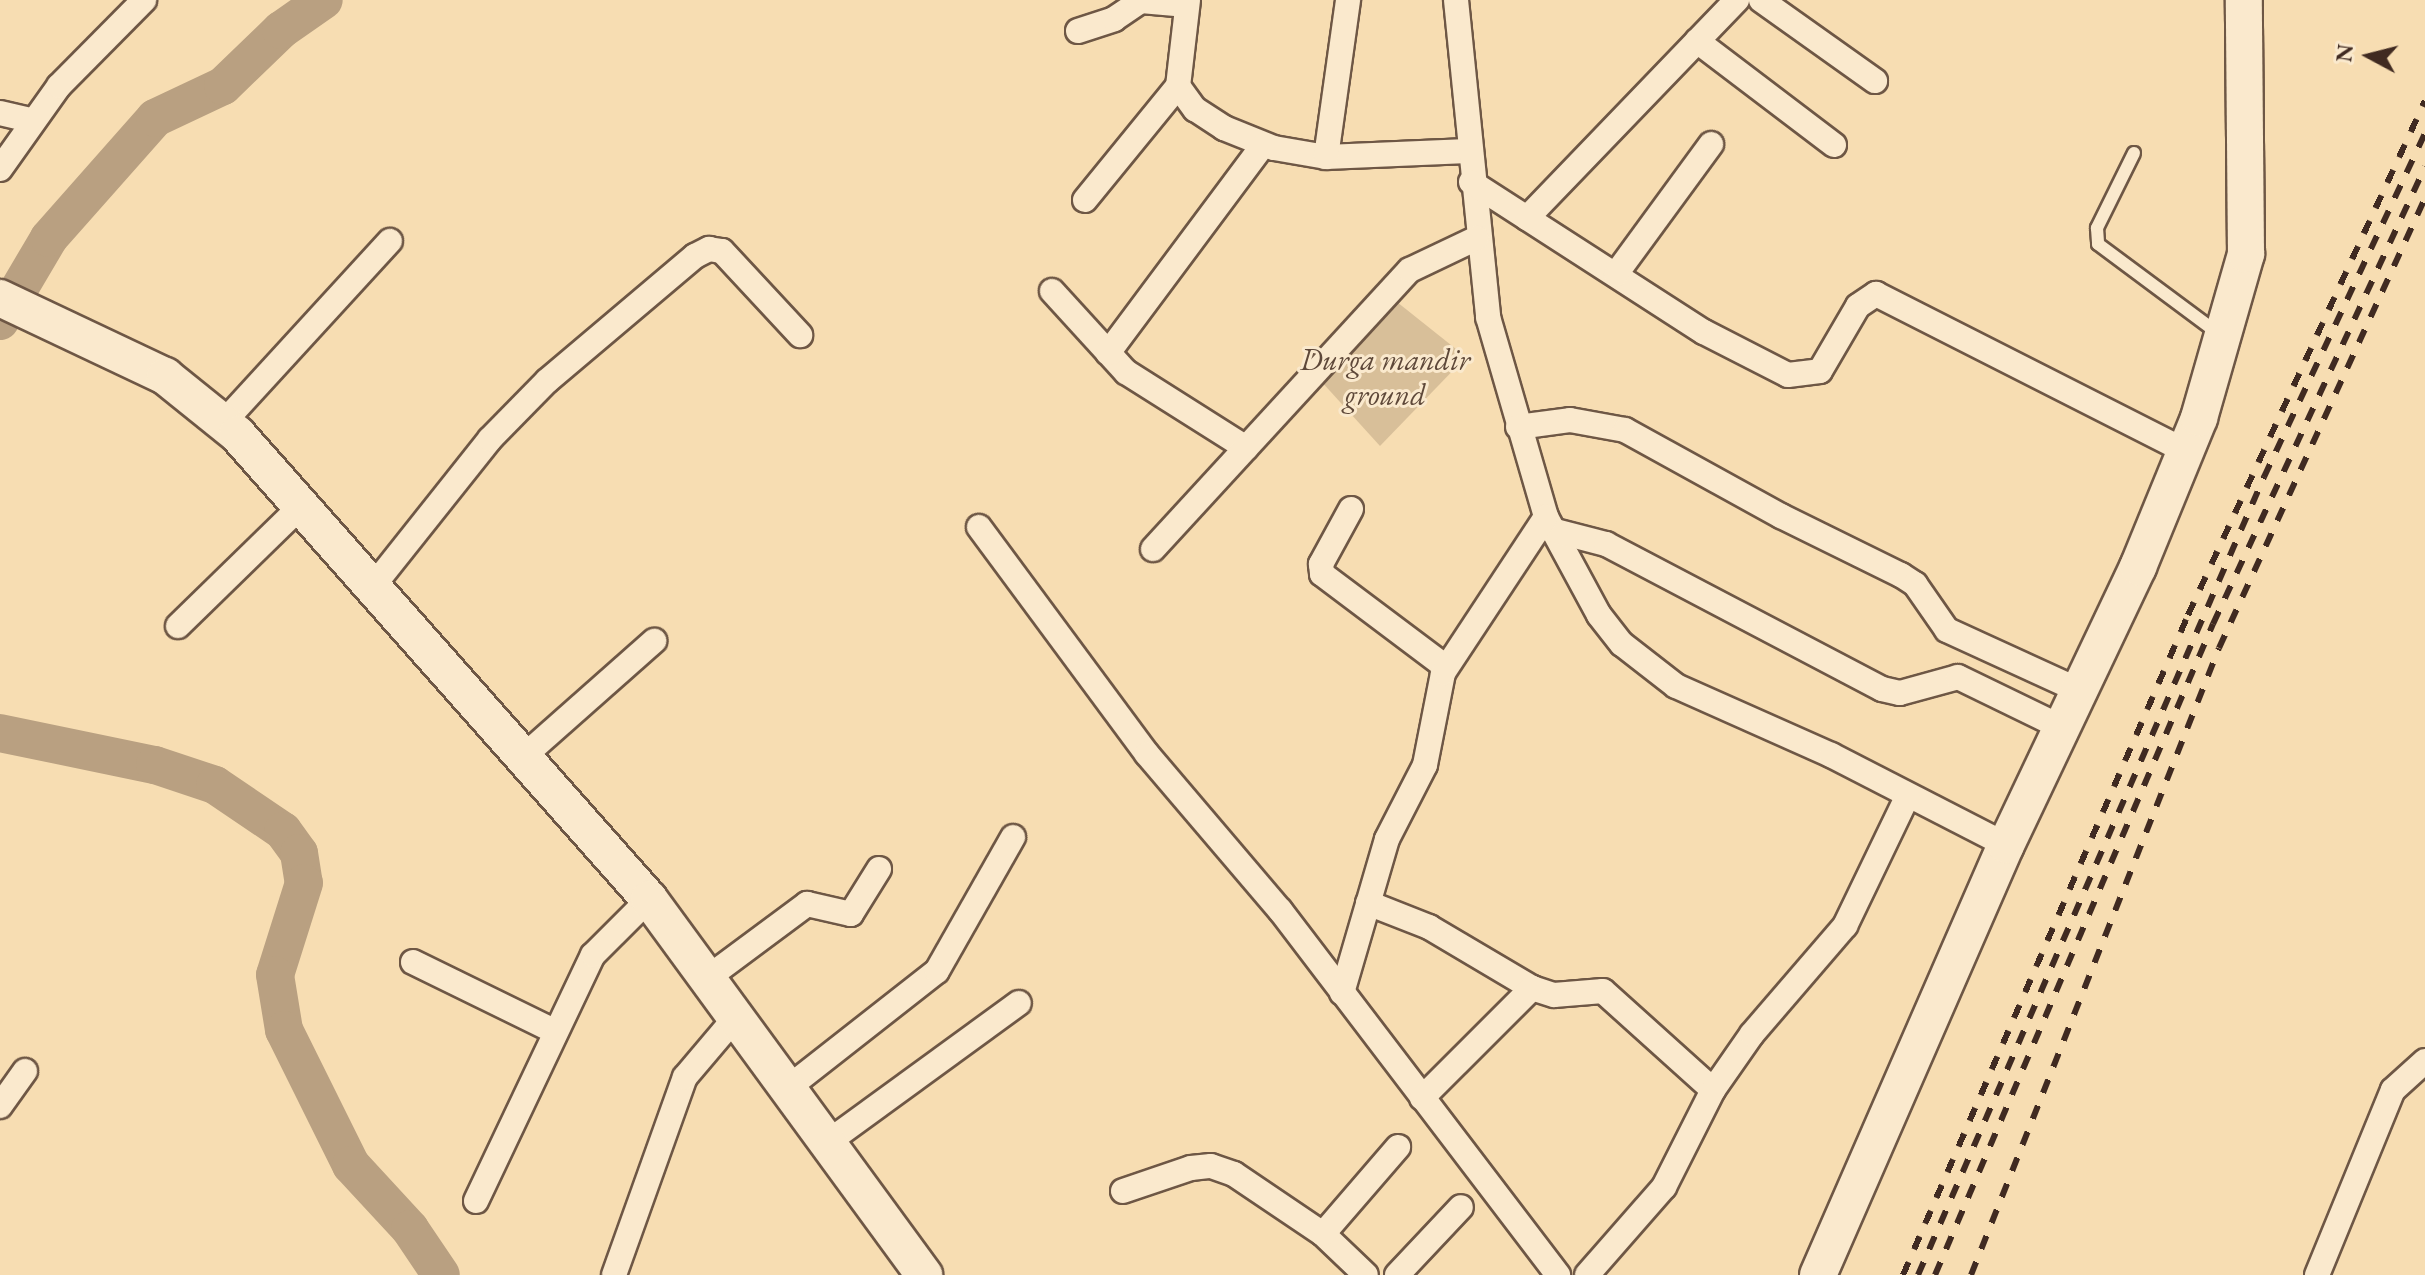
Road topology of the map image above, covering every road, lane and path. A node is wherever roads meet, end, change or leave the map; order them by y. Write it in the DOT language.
graph roads {
  1 [pos="144,0"];
  2 [pos="1348,0"];
  3 [pos="1456,0"];
  4 [pos="1737,0"];
  5 [pos="1761,0"];
  6 [pos="1188,2"];
  7 [pos="2237,5"];
  8 [pos="1078,31"];
  9 [pos="1697,41"];
  10 [pos="1875,81"];
  11 [pos="1178,86"];
  12 [pos="0,113"];
  13 [pos="31,120"];
  14 [pos="1711,144"];
  15 [pos="1263,145"];
  16 [pos="1834,145"];
  17 [pos="1468,151"];
  18 [pos="2134,153"];
  19 [pos="1326,157"];
  20 [pos="0,169"];
  21 [pos="1471,182"];
  22 [pos="1085,200"];
  23 [pos="1527,218"];
  24 [pos="1477,238"];
  25 [pos="390,241"];
  26 [pos="1616,274"];
  27 [pos="1052,291"];
  28 [pos="0,298"];
  29 [pos="800,335"];
  30 [pos="2224,337"];
  31 [pos="1108,353"];
  32 [pos="223,423"];
  33 [pos="1518,427"];
  34 [pos="1246,448"];
  35 [pos="2186,451"];
  36 [pos="302,505"];
  37 [pos="1351,509"];
  38 [pos="1549,523"];
  39 [pos="979,527"];
  40 [pos="1153,549"];
  41 [pos="374,585"];
  42 [pos="178,626"];
  43 [pos="654,641"];
  44 [pos="1446,667"];
  45 [pos="2080,691"];
  46 [pos="2063,728"];
  47 [pos="524,756"];
  48 [pos="1908,795"];
  49 [pos="1013,837"];
  50 [pos="2006,845"];
  51 [pos="879,869"];
  52 [pos="649,899"];
  53 [pos="1368,903"];
  54 [pos="413,962"];
  55 [pos="706,979"];
  56 [pos="1532,988"];
  57 [pos="1342,993"];
  58 [pos="1019,1003"];
  59 [pos="735,1018"];
  60 [pos="554,1031"];
  61 [pos="2425,1061"];
  62 [pos="25,1071"];
  63 [pos="1713,1090"];
  64 [pos="784,1091"];
  65 [pos="1422,1098"];
  66 [pos="0,1106"];
  67 [pos="824,1145"];
  68 [pos="1398,1147"];
  69 [pos="1123,1191"];
  70 [pos="476,1201"];
  71 [pos="1461,1207"];
  72 [pos="1323,1234"];
  73 [pos="614,1275"];
  74 [pos="924,1275"];
  75 [pos="1366,1275"];
  76 [pos="1397,1275"];
  77 [pos="1558,1275"];
  78 [pos="1587,1275"];
  79 [pos="1818,1275"];
  80 [pos="2317,1275"];
  1 -- 13 [label="street"];
  2 -- 19 [label="street"];
  3 -- 17 [label="street"];
  4 -- 9 [label="street"];
  5 -- 10 [label="street"];
  6 -- 8 [label="street"];
  6 -- 11 [label="street"];
  7 -- 30 [label="street"];
  9 -- 16 [label="street"];
  9 -- 23 [label="street"];
  11 -- 15 [label="street"];
  11 -- 22 [label="street"];
  12 -- 13 [label="street"];
  13 -- 20 [label="street"];
  14 -- 26 [label="street"];
  15 -- 19 [label="street"];
  15 -- 31 [label="street"];
  17 -- 19 [label="street"];
  17 -- 21 [label="street"];
  18 -- 30 [label="lane"];
  21 -- 23 [label="street"];
  21 -- 24 [label="street"];
  23 -- 26 [label="street"];
  24 -- 33 [label="street"];
  24 -- 34 [label="street"];
  25 -- 32 [label="street"];
  26 -- 35 [label="street"];
  27 -- 31 [label="street"];
  28 -- 32 [label="street"];
  29 -- 41 [label="street"];
  30 -- 35 [label="street"];
  31 -- 34 [label="street"];
  32 -- 36 [label="street"];
  33 -- 38 [label="street"];
  33 -- 45 [label="street"];
  34 -- 40 [label="street"];
  35 -- 45 [label="street"];
  36 -- 41 [label="street"];
  36 -- 42 [label="street"];
  37 -- 44 [label="street"];
  38 -- 44 [label="street"];
  38 -- 46 [label="street"];
  38 -- 48 [label="street"];
  39 -- 57 [label="street"];
  41 -- 47 [label="street"];
  43 -- 47 [label="street"];
  44 -- 53 [label="street"];
  45 -- 46 [label="street"];
  46 -- 50 [label="street"];
  47 -- 52 [label="street"];
  48 -- 50 [label="street"];
  48 -- 63 [label="street"];
  49 -- 64 [label="street"];
  50 -- 79 [label="street"];
  51 -- 55 [label="street"];
  52 -- 55 [label="street"];
  52 -- 60 [label="street"];
  53 -- 56 [label="street"];
  53 -- 57 [label="street"];
  54 -- 60 [label="street"];
  55 -- 59 [label="street"];
  56 -- 63 [label="street"];
  56 -- 65 [label="street"];
  57 -- 65 [label="street"];
  58 -- 67 [label="street"];
  59 -- 64 [label="street"];
  59 -- 73 [label="street"];
  60 -- 70 [label="street"];
  61 -- 80 [label="street"];
  62 -- 66 [label="street"];
  63 -- 78 [label="street"];
  64 -- 67 [label="street"];
  65 -- 77 [label="street"];
  67 -- 74 [label="street"];
  68 -- 72 [label="street"];
  69 -- 72 [label="street"];
  71 -- 76 [label="street"];
  72 -- 75 [label="street"];
}
